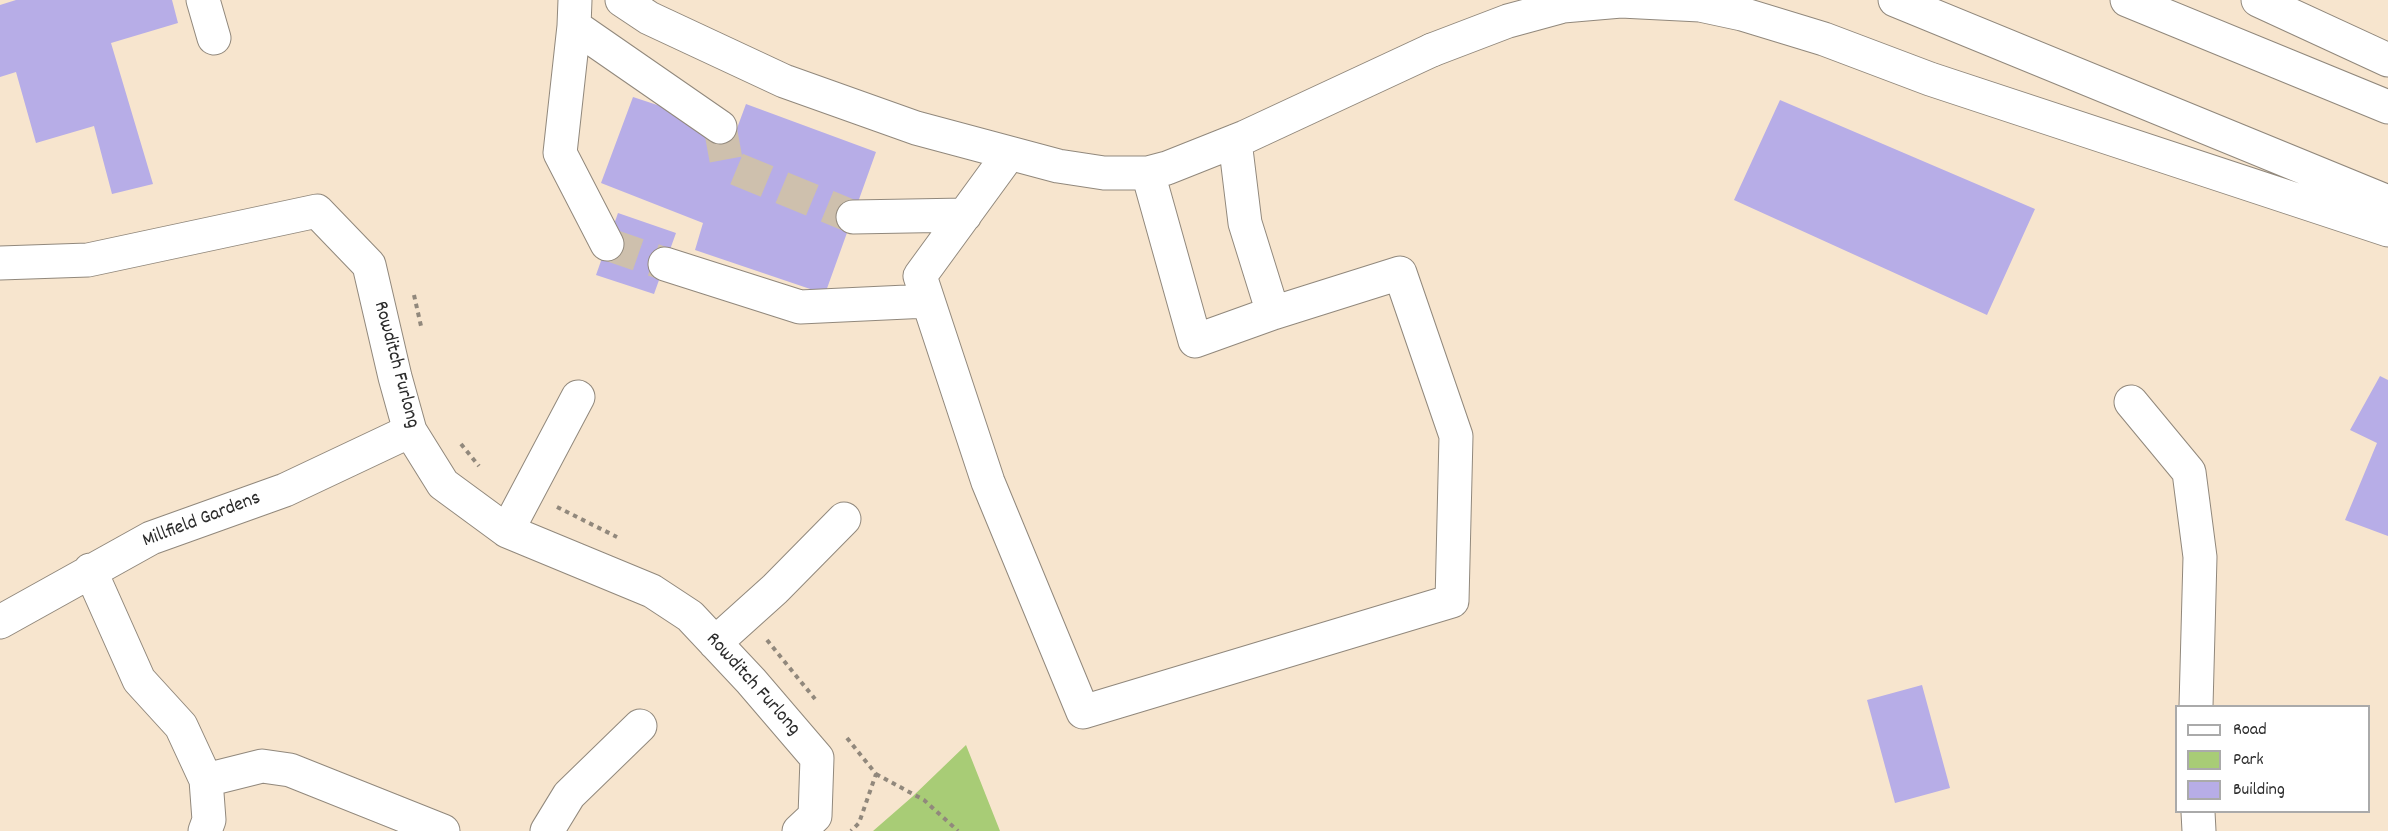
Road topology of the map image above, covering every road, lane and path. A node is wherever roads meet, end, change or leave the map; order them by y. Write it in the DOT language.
graph roads {
  1 [pos="203,0"];
  2 [pos="622,0"];
  3 [pos="1895,0"];
  4 [pos="2127,0"];
  5 [pos="2258,0"];
  6 [pos="574,13"];
  7 [pos="214,38"];
  8 [pos="2388,60"];
  9 [pos="2388,107"];
  10 [pos="720,127"];
  11 [pos="1235,141"];
  12 [pos="1009,154"];
  13 [pos="1148,173"];
  14 [pos="2388,202"];
  15 [pos="964,215"];
  16 [pos="853,217"];
  17 [pos="2388,230"];
  18 [pos="607,244"];
  19 [pos="0,263"];
  20 [pos="665,264"];
  21 [pos="928,301"];
  22 [pos="1273,313"];
  23 [pos="578,397"];
  24 [pos="2131,402"];
  25 [pos="410,431"];
  26 [pos="844,519"];
  27 [pos="507,531"];
  28 [pos="90,570"];
  29 [pos="0,622"];
  30 [pos="715,643"];
  31 [pos="2196,705"];
  32 [pos="640,726"];
  33 [pos="876,774"];
  34 [pos="206,780"];
  35 [pos="2198,813"];
  36 [pos="205,831"];
  37 [pos="443,831"];
  38 [pos="547,831"];
  39 [pos="799,831"];
  40 [pos="958,831"];
  41 [pos="2199,831"];
  1 -- 7 [label="main road"];
  2 -- 12 [label="main road"];
  3 -- 14 [label="main road"];
  4 -- 9 [label="main road"];
  5 -- 8 [label="main road"];
  6 -- 10 [label="main road"];
  6 -- 18 [label="main road"];
  11 -- 13 [label="main road"];
  11 -- 17 [label="main road"];
  11 -- 22 [label="main road"];
  12 -- 13 [label="main road"];
  12 -- 15 [label="main road"];
  13 -- 22 [label="main road"];
  15 -- 16 [label="main road"];
  15 -- 21 [label="main road"];
  19 -- 25 [label="main road, Rowditch Furlong"];
  20 -- 21 [label="main road"];
  21 -- 22 [label="main road"];
  23 -- 27 [label="main road"];
  24 -- 31 [label="main road"];
  25 -- 27 [label="main road, Rowditch Furlong"];
  25 -- 28 [label="main road, Millfield Gardens"];
  26 -- 30 [label="main road"];
  27 -- 30 [label="main road, Rowditch Furlong"];
  28 -- 29 [label="main road, Millfield Gardens"];
  28 -- 34 [label="main road"];
  30 -- 39 [label="main road, Rowditch Furlong"];
  32 -- 38 [label="main road"];
  33 -- 40 [label="path"];
  34 -- 36 [label="main road"];
  34 -- 37 [label="main road"];
  35 -- 41 [label="main road"];
}
